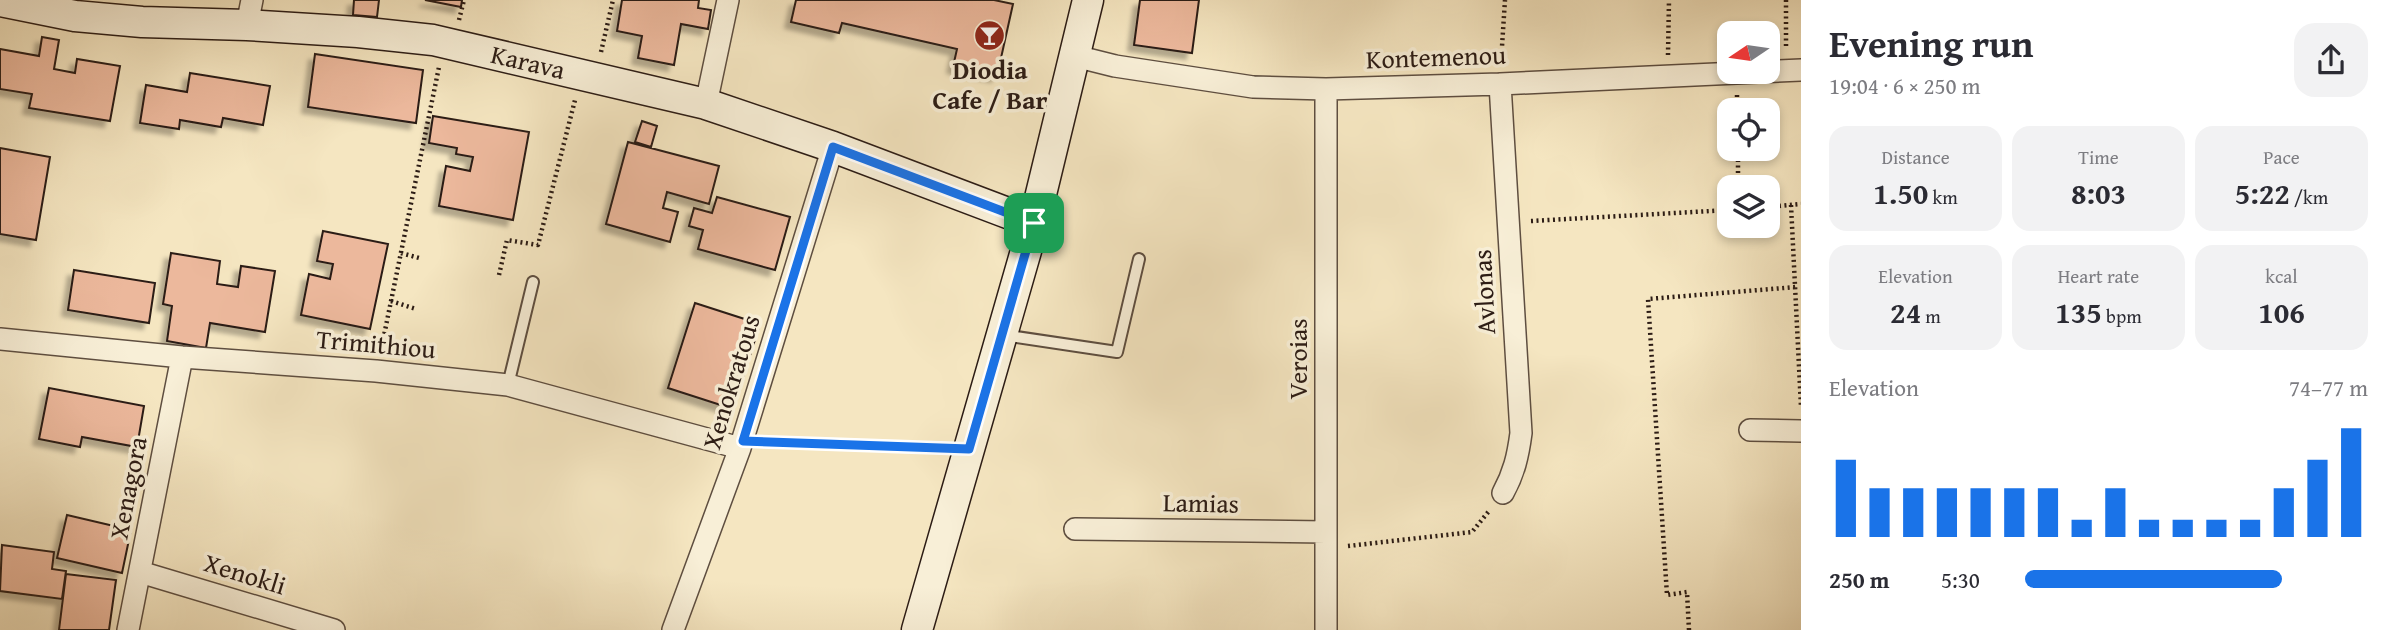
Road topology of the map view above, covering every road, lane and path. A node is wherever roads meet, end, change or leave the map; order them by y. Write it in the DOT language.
graph roads {
  1 [pos="613,0"];
  2 [pos="728,0"];
  3 [pos="1088,0"];
  4 [pos="1505,0"];
  5 [pos="1669,0"];
  6 [pos="1786,0"];
  7 [pos="0,1"];
  8 [pos="250,12"];
  9 [pos="444,43"];
  10 [pos="1075,55"];
  11 [pos="1794,71"];
  12 [pos="589,75"];
  13 [pos="1668,76"];
  14 [pos="1500,84"];
  15 [pos="1326,89"];
  16 [pos="706,104"];
  17 [pos="833,147"];
  18 [pos="1801,204"];
  19 [pos="1791,205"];
  20 [pos="1780,206"];
  21 [pos="1717,211"];
  22 [pos="1508,222"];
  23 [pos="1034,223"];
  24 [pos="401,253"];
  25 [pos="419,258"];
  26 [pos="1139,260"];
  27 [pos="499,275"];
  28 [pos="533,282"];
  29 [pos="1796,287"];
  30 [pos="391,301"];
  31 [pos="416,309"];
  32 [pos="1002,335"];
  33 [pos="0,339"];
  34 [pos="182,357"];
  35 [pos="376,371"];
  36 [pos="508,385"];
  37 [pos="1801,407"];
  38 [pos="1750,430"];
  39 [pos="1801,430"];
  40 [pos="741,445"];
  41 [pos="969,449"];
  42 [pos="1503,493"];
  43 [pos="1074,529"];
  44 [pos="1326,541"];
  45 [pos="140,572"];
  46 [pos="128,630"];
  47 [pos="334,630"];
  48 [pos="673,630"];
  49 [pos="916,630"];
  50 [pos="1326,630"];
  51 [pos="1689,630"];
  1 -- 12 [label="path"];
  2 -- 16 [label="street"];
  3 -- 10 [label="street"];
  4 -- 14 [label="path"];
  5 -- 13 [label="path"];
  6 -- 11 [label="path"];
  7 -- 8 [label="street, Karava"];
  8 -- 9 [label="street, Karava"];
  9 -- 12 [label="street, Karava"];
  9 -- 24 [label="path"];
  10 -- 15 [label="street, Kontemenou"];
  10 -- 23 [label="street"];
  11 -- 13 [label="street, Kontemenou"];
  12 -- 16 [label="street, Karava"];
  12 -- 27 [label="path"];
  13 -- 14 [label="street, Kontemenou"];
  14 -- 15 [label="street, Kontemenou"];
  14 -- 22 [label="street, Avlonas"];
  15 -- 44 [label="street, Veroias"];
  16 -- 17 [label="street, Karava"];
  17 -- 23 [label="street, Karava"];
  17 -- 40 [label="street, Xenokratous"];
  18 -- 19 [label="path"];
  19 -- 20 [label="path"];
  19 -- 29 [label="path"];
  21 -- 22 [label="path"];
  22 -- 42 [label="street, Avlonas"];
  23 -- 32 [label="street"];
  24 -- 25 [label="path"];
  24 -- 30 [label="path"];
  26 -- 32 [label="lane"];
  28 -- 36 [label="lane"];
  29 -- 37 [label="path"];
  29 -- 51 [label="path"];
  30 -- 31 [label="path"];
  30 -- 35 [label="path"];
  32 -- 41 [label="street"];
  33 -- 34 [label="street, Trimithiou"];
  34 -- 35 [label="street, Trimithiou"];
  34 -- 45 [label="street, Xenagora"];
  35 -- 36 [label="street, Trimithiou"];
  36 -- 40 [label="street, Trimithiou"];
  38 -- 39 [label="street"];
  40 -- 41 [label="path"];
  40 -- 48 [label="street, Xenokratous"];
  41 -- 49 [label="street"];
  42 -- 44 [label="path"];
  43 -- 44 [label="street, Lamias"];
  44 -- 50 [label="street, Veroias"];
  45 -- 46 [label="street, Xenagora"];
  45 -- 47 [label="street, Xenokli"];
}
